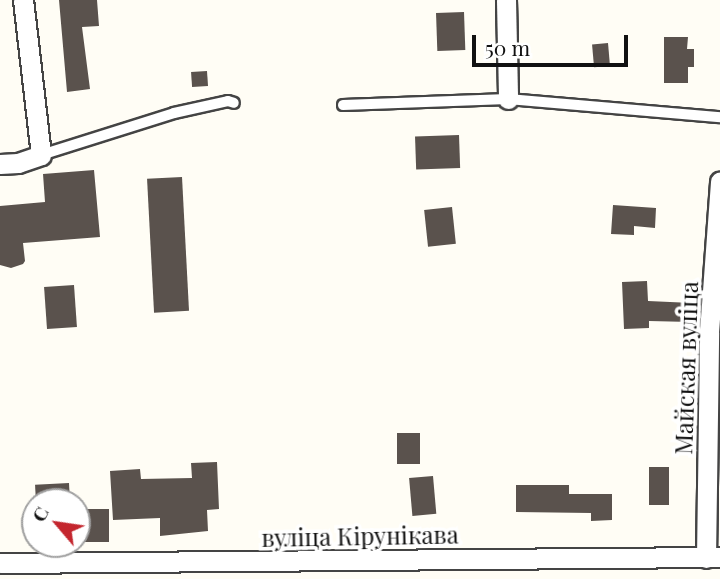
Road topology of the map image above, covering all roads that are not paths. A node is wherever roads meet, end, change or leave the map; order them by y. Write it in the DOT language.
graph roads {
  1 [pos="23,0"];
  2 [pos="506,0"];
  3 [pos="508,99"];
  4 [pos="234,103"];
  5 [pos="343,105"];
  6 [pos="720,117"];
  7 [pos="41,155"];
  8 [pos="0,164"];
  9 [pos="720,181"];
  10 [pos="713,557"];
  11 [pos="0,563"];
  1 -- 7 [label="street"];
  2 -- 3 [label="street"];
  3 -- 5 [label="lane"];
  3 -- 6 [label="lane"];
  4 -- 7 [label="lane"];
  7 -- 8 [label="street"];
  9 -- 10 [label="street, Майская вуліца"];
  10 -- 11 [label="street, вуліца Кірунікава"];
}
